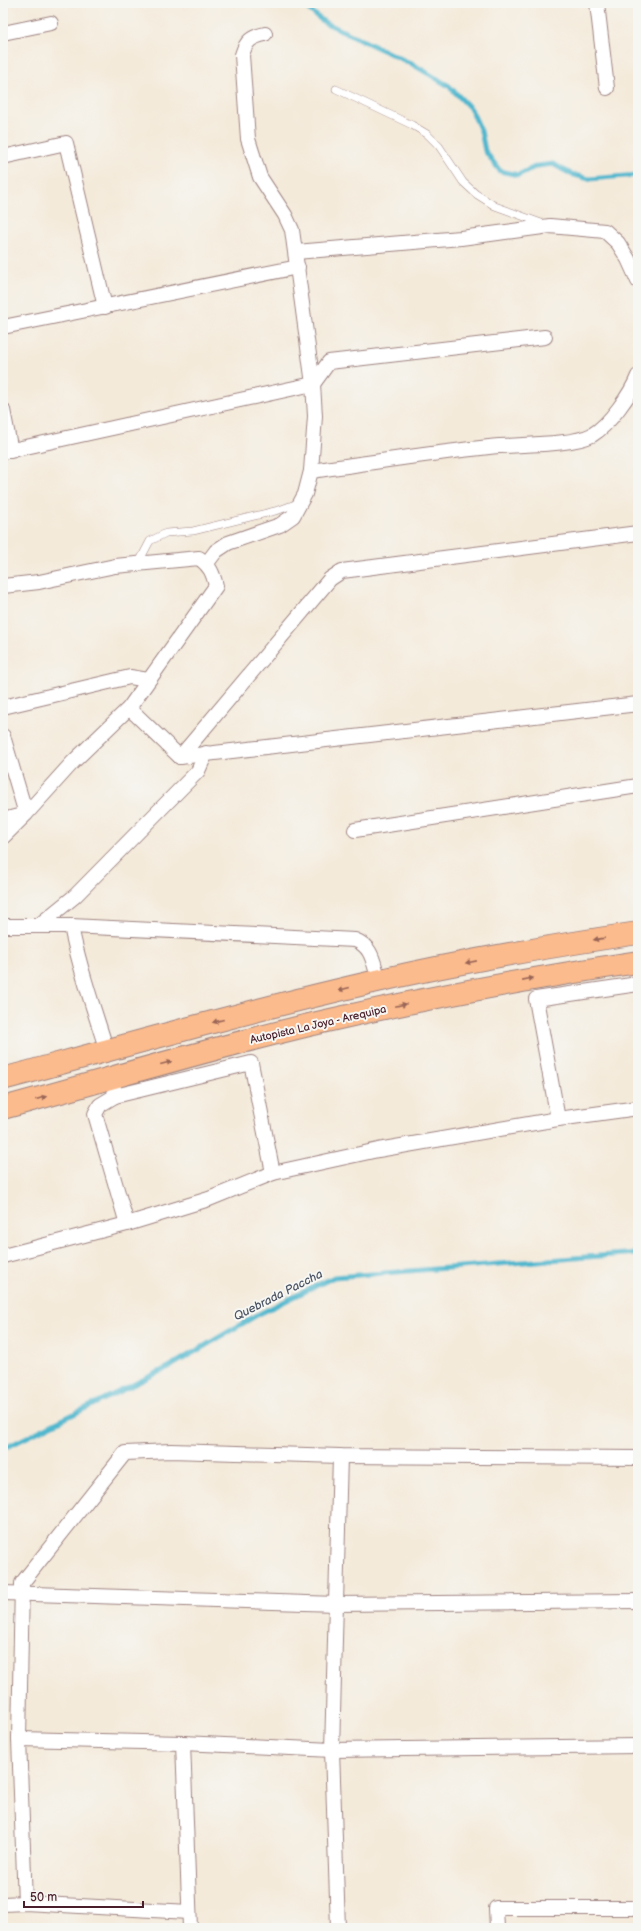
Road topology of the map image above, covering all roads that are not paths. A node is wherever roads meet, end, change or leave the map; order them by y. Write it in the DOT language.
graph roads {
  1 [pos="597,3"];
  2 [pos="51,23"];
  3 [pos="3,33"];
  4 [pos="265,34"];
  5 [pos="607,88"];
  6 [pos="336,90"];
  7 [pos="3,157"];
  8 [pos="550,226"];
  9 [pos="296,252"];
  10 [pos="298,267"];
  11 [pos="638,281"];
  12 [pos="105,307"];
  13 [pos="3,327"];
  14 [pos="545,337"];
  15 [pos="638,376"];
  16 [pos="314,384"];
  17 [pos="3,410"];
  18 [pos="7,452"];
  19 [pos="311,471"];
  20 [pos="299,503"];
  21 [pos="638,533"];
  22 [pos="207,563"];
  23 [pos="138,564"];
  24 [pos="3,586"];
  25 [pos="148,680"];
  26 [pos="638,704"];
  27 [pos="3,708"];
  28 [pos="129,708"];
  29 [pos="3,736"];
  30 [pos="206,754"];
  31 [pos="180,758"];
  32 [pos="638,786"];
  33 [pos="26,814"];
  34 [pos="3,820"];
  35 [pos="355,830"];
  36 [pos="3,837"];
  37 [pos="3,926"];
  38 [pos="38,926"];
  39 [pos="71,926"];
  40 [pos="638,933"];
  41 [pos="638,962"];
  42 [pos="379,980"];
  43 [pos="638,984"];
  44 [pos="107,1050"];
  45 [pos="3,1079"];
  46 [pos="113,1087"];
  47 [pos="3,1108"];
  48 [pos="638,1108"];
  49 [pos="558,1119"];
  50 [pos="273,1173"];
  51 [pos="127,1224"];
  52 [pos="3,1256"];
  53 [pos="340,1456"];
  54 [pos="638,1458"];
  55 [pos="3,1593"];
  56 [pos="21,1593"];
  57 [pos="638,1601"];
  58 [pos="336,1604"];
  59 [pos="19,1739"];
  60 [pos="184,1743"];
  61 [pos="638,1746"];
  62 [pos="332,1750"];
  63 [pos="25,1903"];
  64 [pos="3,1904"];
  65 [pos="638,1908"];
  66 [pos="190,1912"];
  67 [pos="190,1928"];
  68 [pos="338,1928"];
  69 [pos="497,1928"];
  1 -- 5 [label="street"];
  2 -- 3 [label="street"];
  4 -- 9 [label="street"];
  6 -- 8 [label="lane"];
  7 -- 12 [label="street"];
  8 -- 9 [label="street"];
  8 -- 11 [label="street"];
  9 -- 10 [label="street"];
  10 -- 12 [label="street"];
  10 -- 16 [label="street"];
  12 -- 13 [label="street"];
  14 -- 16 [label="street"];
  15 -- 19 [label="street"];
  16 -- 18 [label="street"];
  16 -- 19 [label="street"];
  17 -- 18 [label="street"];
  19 -- 20 [label="street"];
  20 -- 22 [label="street"];
  20 -- 23 [label="lane"];
  21 -- 31 [label="street"];
  22 -- 23 [label="street"];
  22 -- 25 [label="street"];
  23 -- 24 [label="street"];
  25 -- 27 [label="street"];
  25 -- 28 [label="street"];
  26 -- 30 [label="street"];
  28 -- 31 [label="street"];
  28 -- 33 [label="street"];
  29 -- 33 [label="street"];
  30 -- 31 [label="street"];
  30 -- 38 [label="street"];
  32 -- 35 [label="street"];
  33 -- 34 [label="street"];
  33 -- 36 [label="street"];
  37 -- 38 [label="street"];
  38 -- 39 [label="street"];
  39 -- 42 [label="street"];
  39 -- 44 [label="street"];
  40 -- 42 [label="main road, one-way"];
  46 -- 41 [label="main road, Autopista La Joya - Arequipa, one-way"];
  42 -- 44 [label="main road, one-way"];
  43 -- 49 [label="street"];
  44 -- 45 [label="main road"];
  47 -- 46 [label="main road, Autopista La Joya - Arequipa, one-way"];
  46 -- 50 [label="street"];
  46 -- 51 [label="street"];
  48 -- 49 [label="street"];
  49 -- 50 [label="street"];
  50 -- 51 [label="street"];
  51 -- 52 [label="street"];
  53 -- 54 [label="street"];
  53 -- 56 [label="street"];
  53 -- 58 [label="street"];
  55 -- 56 [label="street"];
  56 -- 58 [label="street"];
  56 -- 59 [label="street"];
  57 -- 58 [label="street"];
  58 -- 62 [label="street"];
  59 -- 60 [label="street"];
  59 -- 63 [label="street"];
  60 -- 62 [label="street"];
  60 -- 66 [label="street"];
  61 -- 62 [label="street"];
  62 -- 68 [label="street"];
  63 -- 64 [label="street"];
  63 -- 66 [label="street"];
  65 -- 69 [label="street"];
  66 -- 67 [label="street"];
}
